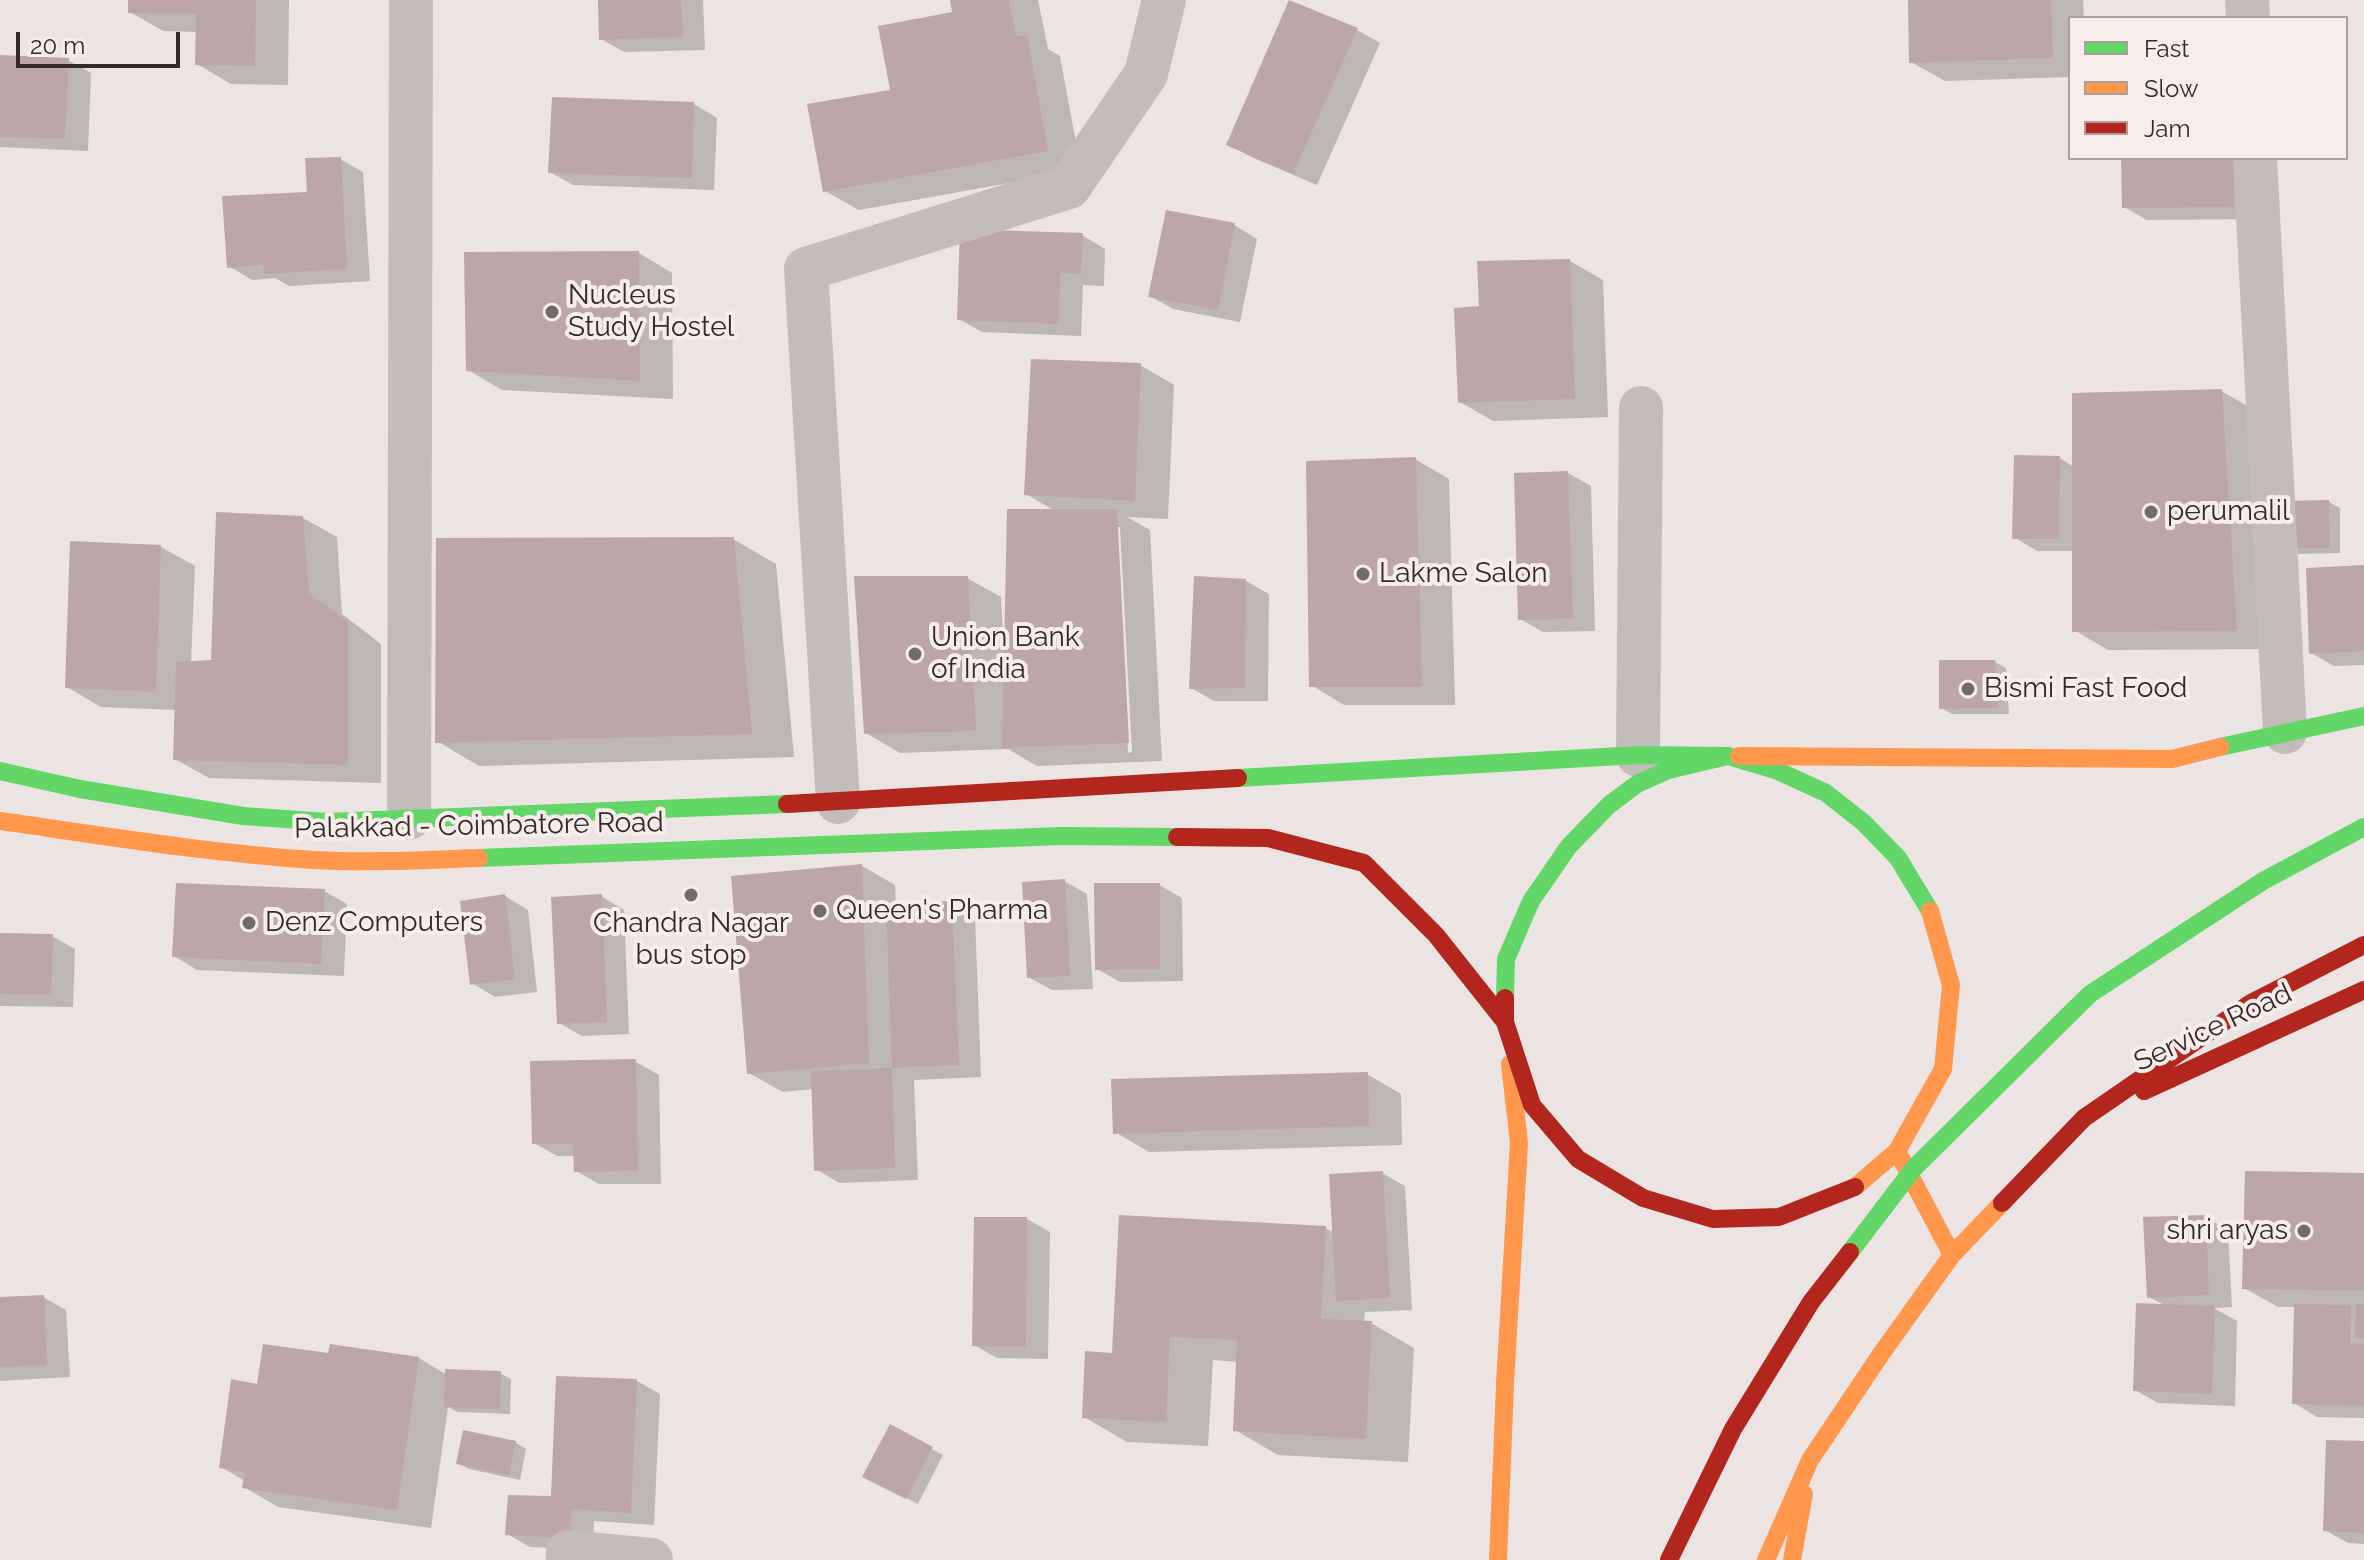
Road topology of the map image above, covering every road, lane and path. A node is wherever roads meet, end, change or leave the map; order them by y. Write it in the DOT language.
graph roads {
  1 [pos="411,0"];
  2 [pos="1164,0"];
  3 [pos="2255,160"];
  4 [pos="1641,408"];
  5 [pos="2364,716"];
  6 [pos="2285,732"];
  7 [pos="1638,755"];
  8 [pos="1728,756"];
  9 [pos="0,771"];
  10 [pos="838,802"];
  11 [pos="409,818"];
  12 [pos="0,821"];
  13 [pos="2364,827"];
  14 [pos="2364,945"];
  15 [pos="2364,990"];
  16 [pos="1505,1022"];
  17 [pos="2084,1118"];
  18 [pos="1897,1151"];
  19 [pos="1952,1255"];
  20 [pos="1810,1460"];
  21 [pos="568,1560"];
  22 [pos="651,1560"];
  23 [pos="1498,1560"];
  24 [pos="1669,1560"];
  25 [pos="1766,1560"];
  26 [pos="1792,1560"];
  1 -- 11 [label="street"];
  2 -- 10 [label="street"];
  3 -- 6 [label="street"];
  4 -- 7 [label="street"];
  5 -- 6 [label="main road"];
  6 -- 8 [label="main road"];
  7 -- 8 [label="main road, Palakkad - Coimbatore Road"];
  7 -- 10 [label="main road, Palakkad - Coimbatore Road"];
  8 -- 16 [label="main road"];
  8 -- 18 [label="main road"];
  9 -- 11 [label="main road, Palakkad - Coimbatore Road"];
  10 -- 11 [label="main road, Palakkad - Coimbatore Road"];
  12 -- 16 [label="main road, Palakkad - Coimbatore Road"];
  13 -- 24 [label="main road, bridge"];
  14 -- 17 [label="main road"];
  15 -- 17 [label="main road, Service Road"];
  16 -- 18 [label="main road"];
  16 -- 23 [label="main road"];
  17 -- 19 [label="main road"];
  18 -- 19 [label="main road"];
  19 -- 20 [label="main road"];
  20 -- 25 [label="main road"];
  20 -- 26 [label="main road"];
  21 -- 22 [label="street"];
}
